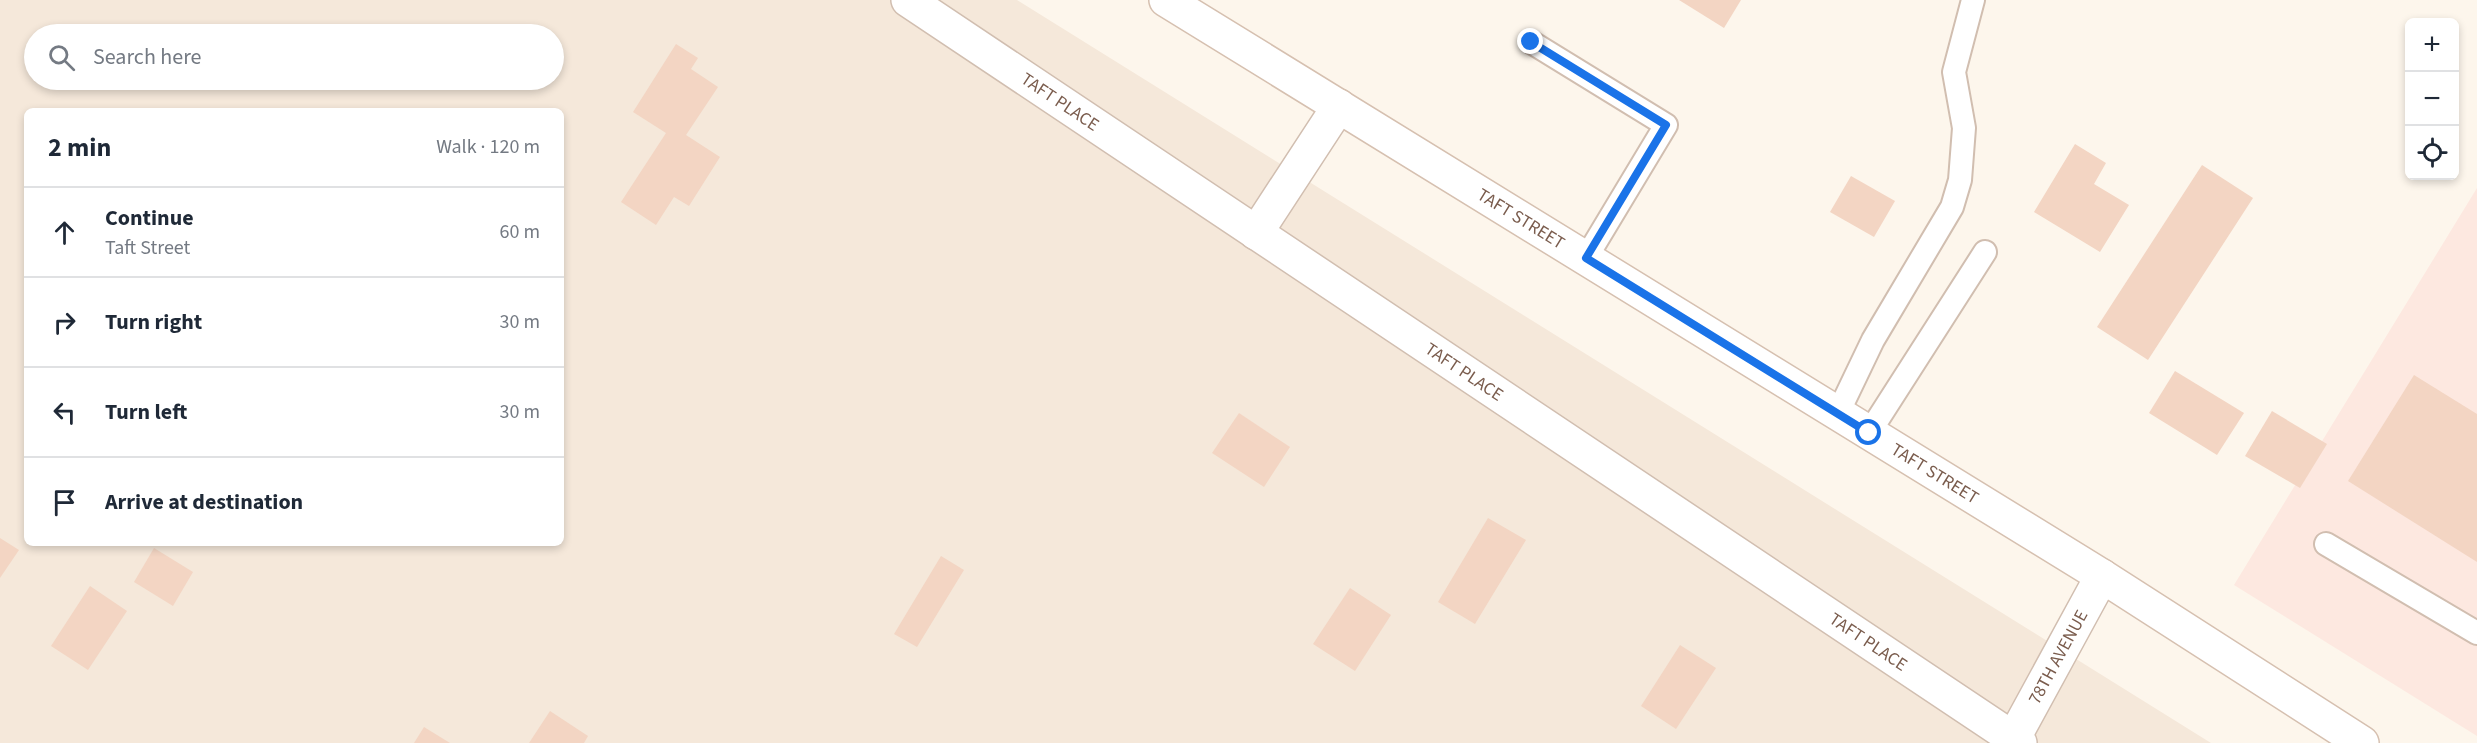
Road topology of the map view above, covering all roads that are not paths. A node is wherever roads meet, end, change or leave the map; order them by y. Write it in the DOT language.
graph roads {
  1 [pos="908,0"];
  2 [pos="1166,0"];
  3 [pos="1973,0"];
  4 [pos="1531,42"];
  5 [pos="1339,106"];
  6 [pos="1256,233"];
  7 [pos="1985,252"];
  8 [pos="1586,258"];
  9 [pos="1838,413"];
  10 [pos="1869,433"];
  11 [pos="2326,544"];
  12 [pos="2102,576"];
  13 [pos="2477,633"];
  14 [pos="2015,742"];
  15 [pos="2362,743"];
  1 -- 6 [label="street, TAFT PLACE"];
  2 -- 5 [label="street, TAFT STREET"];
  3 -- 9 [label="lane"];
  4 -- 8 [label="lane"];
  5 -- 6 [label="street"];
  5 -- 8 [label="street, TAFT STREET"];
  6 -- 14 [label="street, TAFT PLACE"];
  7 -- 10 [label="lane"];
  8 -- 9 [label="street, TAFT STREET"];
  9 -- 10 [label="street, TAFT STREET"];
  10 -- 12 [label="street, TAFT STREET"];
  11 -- 13 [label="lane"];
  12 -- 14 [label="street, 78TH AVENUE"];
  12 -- 15 [label="street, TAFT STREET"];
}
